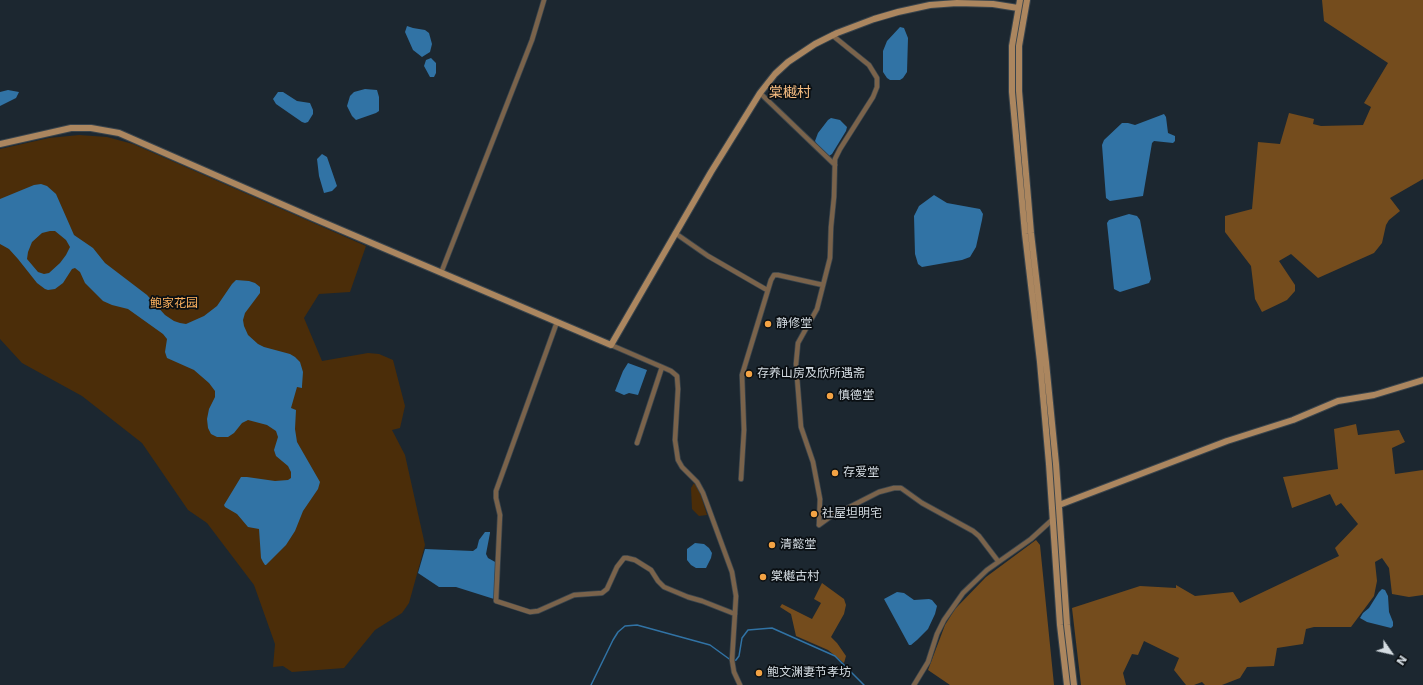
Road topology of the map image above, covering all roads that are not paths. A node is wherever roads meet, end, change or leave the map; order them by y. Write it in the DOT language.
graph roads {
  1 [pos="544,0"];
  2 [pos="1020,0"];
  3 [pos="1027,0"];
  4 [pos="1018,8"];
  5 [pos="832,35"];
  6 [pos="760,93"];
  7 [pos="0,144"];
  8 [pos="835,165"];
  9 [pos="675,233"];
  10 [pos="441,272"];
  11 [pos="823,285"];
  12 [pos="767,290"];
  13 [pos="557,322"];
  14 [pos="611,345"];
  15 [pos="662,367"];
  16 [pos="1423,380"];
  17 [pos="637,443"];
  18 [pos="741,479"];
  19 [pos="1059,505"];
  20 [pos="1053,519"];
  21 [pos="998,562"];
  22 [pos="735,614"];
  23 [pos="740,685"];
  24 [pos="914,685"];
  25 [pos="1067,685"];
  26 [pos="1074,685"];
  1 -- 10 [label="street"];
  2 -- 4 [label="main road"];
  3 -- 19 [label="main road"];
  4 -- 5 [label="main road"];
  4 -- 20 [label="main road"];
  5 -- 6 [label="main road"];
  5 -- 8 [label="street"];
  6 -- 8 [label="street"];
  6 -- 9 [label="main road"];
  7 -- 10 [label="main road"];
  8 -- 11 [label="street"];
  9 -- 12 [label="street"];
  9 -- 14 [label="main road"];
  10 -- 13 [label="main road"];
  11 -- 12 [label="street"];
  11 -- 21 [label="street"];
  12 -- 18 [label="street"];
  13 -- 14 [label="main road"];
  13 -- 22 [label="street"];
  14 -- 15 [label="street"];
  15 -- 17 [label="street"];
  15 -- 22 [label="street"];
  16 -- 19 [label="main road"];
  19 -- 26 [label="main road"];
  20 -- 21 [label="street"];
  20 -- 25 [label="main road"];
  21 -- 24 [label="street"];
  22 -- 23 [label="street"];
}
